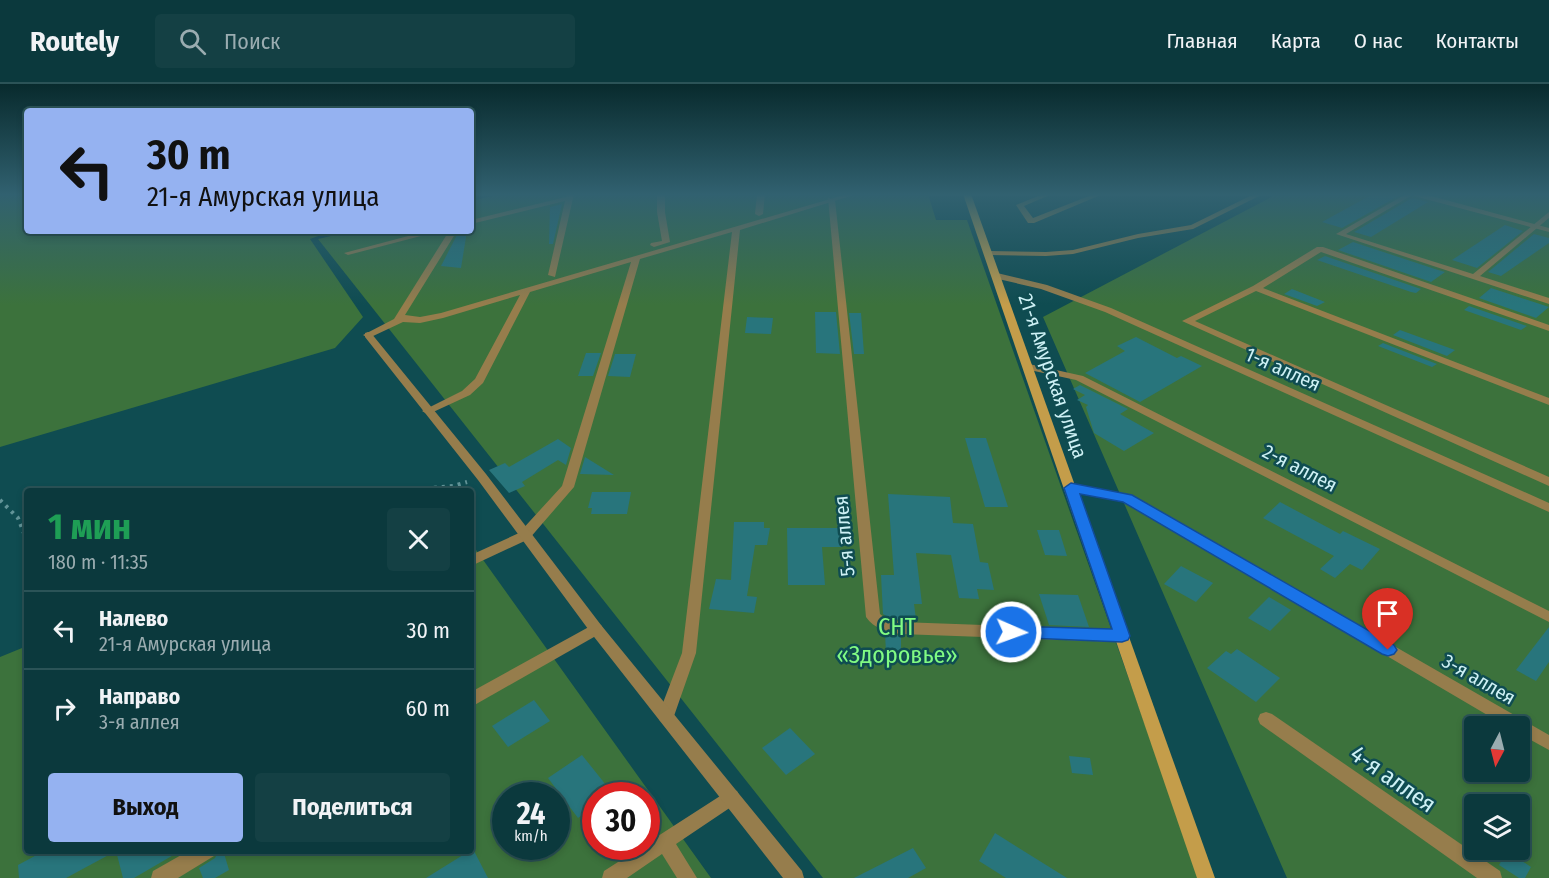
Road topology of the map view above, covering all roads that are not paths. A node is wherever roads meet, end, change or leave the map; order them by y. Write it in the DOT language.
graph roads {
  1 [pos="561,231"];
  2 [pos="664,231"];
  3 [pos="702,231"];
  4 [pos="726,231"];
  5 [pos="736,231"];
  6 [pos="834,231"];
  7 [pos="981,231"];
  8 [pos="1168,231"];
  9 [pos="1345,231"];
  10 [pos="1528,231"];
  11 [pos="424,234"];
  12 [pos="451,234"];
  13 [pos="666,242"];
  14 [pos="348,253"];
  15 [pos="989,253"];
  16 [pos="637,257"];
  17 [pos="552,275"];
  18 [pos="997,276"];
  19 [pos="1474,277"];
  20 [pos="1256,288"];
  21 [pos="527,290"];
  22 [pos="1549,301"];
  23 [pos="398,319"];
  24 [pos="1549,328"];
  25 [pos="1029,367"];
  26 [pos="1549,402"];
  27 [pos="427,411"];
  28 [pos="1549,482"];
  29 [pos="1071,488"];
  30 [pos="1549,508"];
  31 [pos="524,536"];
  32 [pos="474,560"];
  33 [pos="1549,617"];
  34 [pos="596,629"];
  35 [pos="1122,636"];
  36 [pos="474,698"];
  37 [pos="666,716"];
  38 [pos="1266,719"];
  39 [pos="1549,743"];
  40 [pos="731,797"];
  41 [pos="664,842"];
  42 [pos="201,854"];
  43 [pos="160,878"];
  44 [pos="611,878"];
  45 [pos="688,878"];
  46 [pos="795,878"];
  47 [pos="1206,878"];
  48 [pos="1493,878"];
  1 -- 17 [label="street"];
  2 -- 13 [label="street"];
  3 -- 13 [label="street"];
  4 -- 16 [label="street"];
  5 -- 37 [label="street"];
  6 -- 35 [label="street, 5-я аллея"];
  7 -- 15 [label="main road, 21-я Амурская улица"];
  8 -- 15 [label="street"];
  9 -- 19 [label="street"];
  10 -- 19 [label="street"];
  11 -- 14 [label="street"];
  12 -- 23 [label="street"];
  13 -- 17 [label="street"];
  15 -- 18 [label="main road, 21-я Амурская улица"];
  16 -- 21 [label="street"];
  16 -- 31 [label="street"];
  17 -- 23 [label="street"];
  18 -- 25 [label="main road, 21-я Амурская улица"];
  18 -- 30 [label="street, 1-я аллея"];
  19 -- 22 [label="street"];
  20 -- 24 [label="street"];
  20 -- 26 [label="street"];
  20 -- 28 [label="street"];
  21 -- 23 [label="street"];
  21 -- 27 [label="street"];
  23 -- 27 [label="street"];
  25 -- 29 [label="main road, 21-я Амурская улица"];
  25 -- 33 [label="street, 2-я аллея"];
  27 -- 31 [label="street"];
  29 -- 35 [label="main road, 21-я Амурская улица"];
  29 -- 39 [label="street, 3-я аллея"];
  31 -- 32 [label="street"];
  31 -- 34 [label="street"];
  34 -- 36 [label="street"];
  34 -- 37 [label="street"];
  35 -- 47 [label="main road, 21-я Амурская улица"];
  37 -- 40 [label="street"];
  38 -- 48 [label="street, 4-я аллея"];
  40 -- 41 [label="street"];
  40 -- 46 [label="street"];
  41 -- 44 [label="street"];
  41 -- 45 [label="street"];
  42 -- 43 [label="street"];
}
